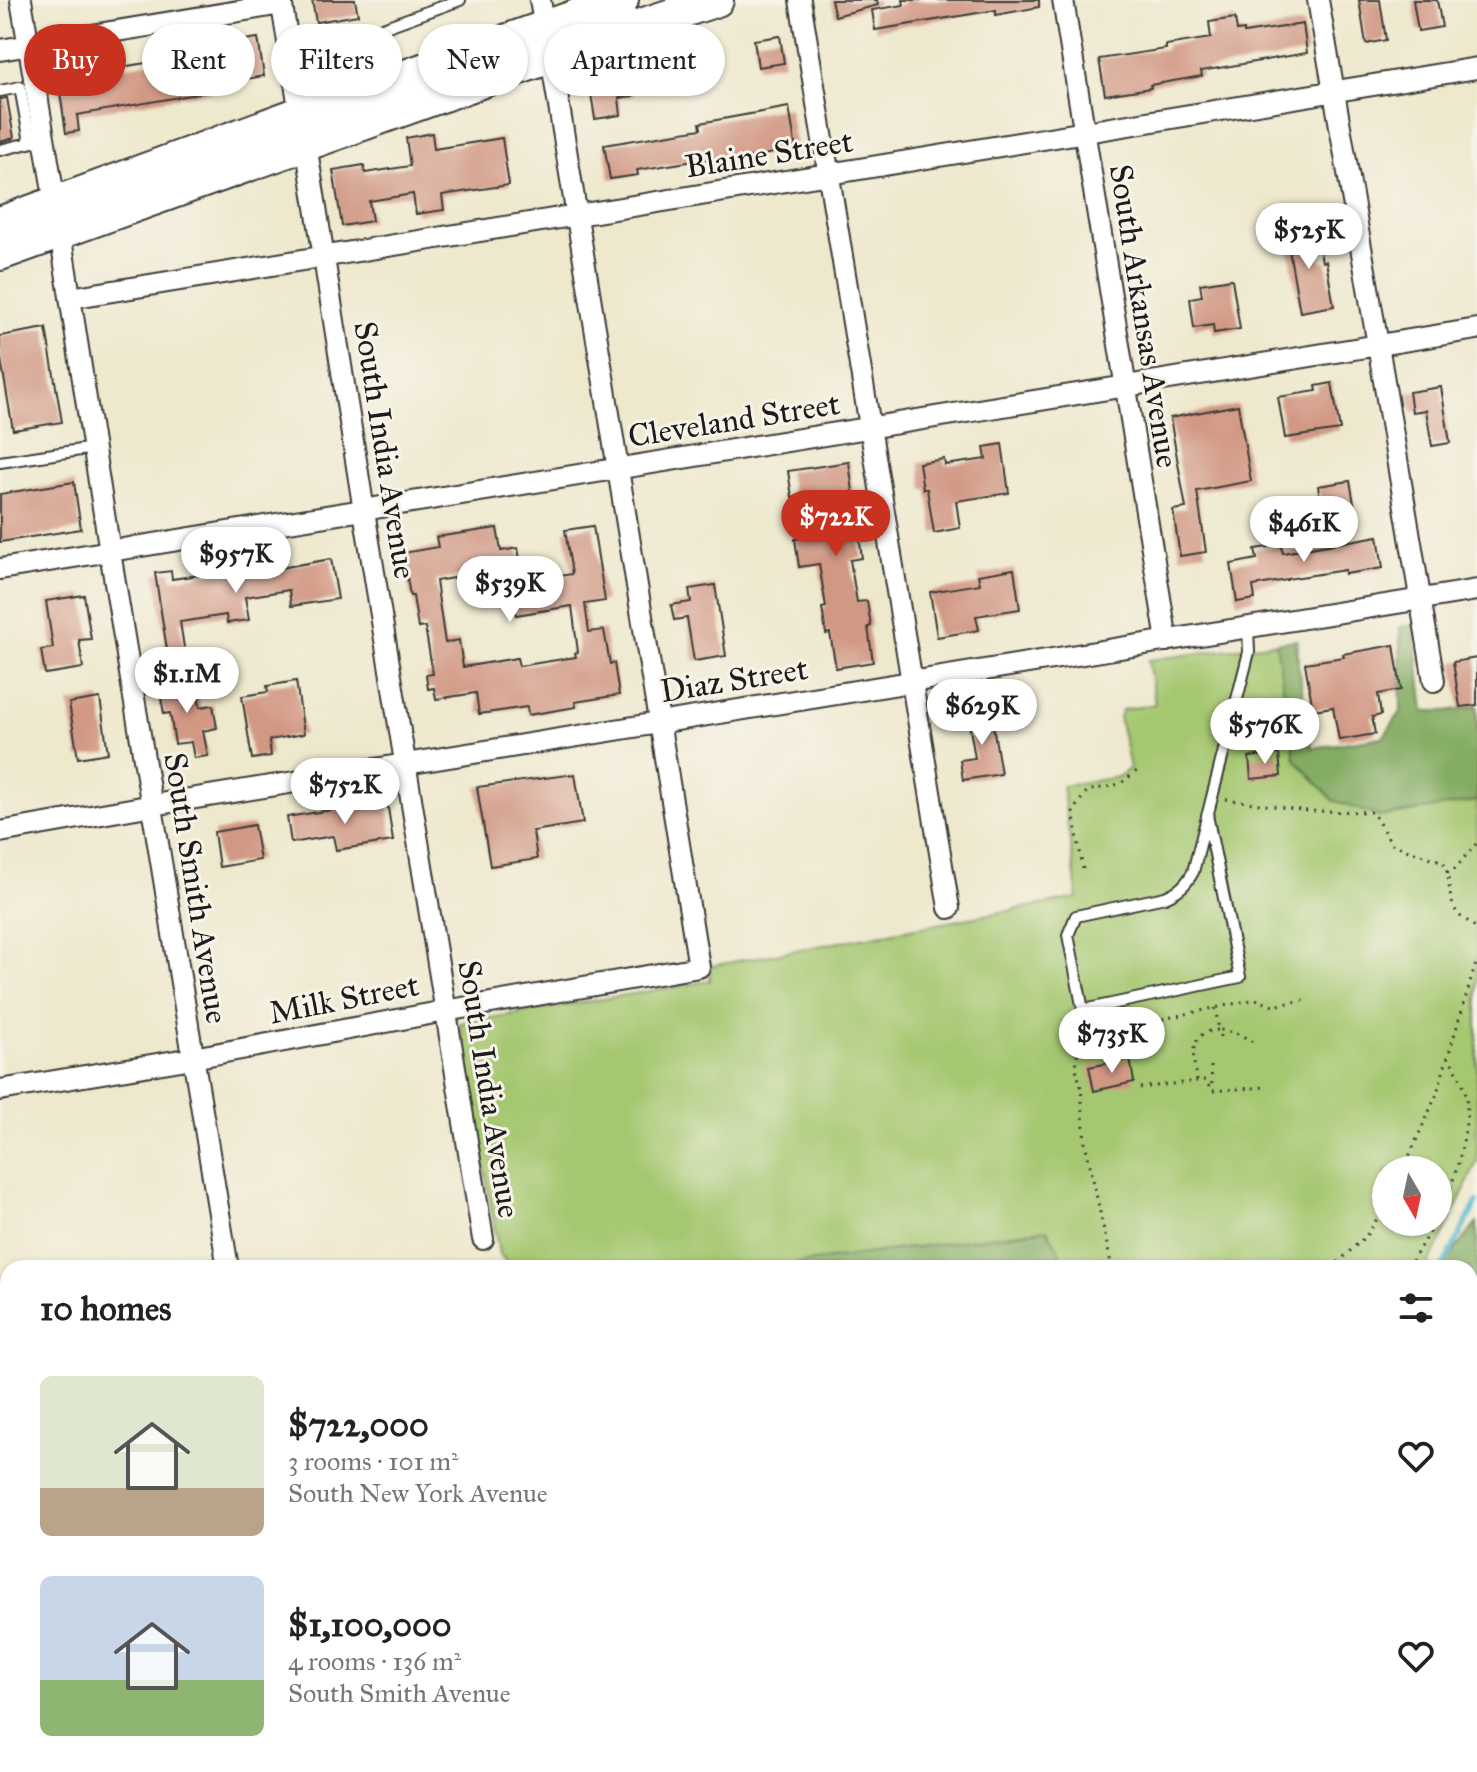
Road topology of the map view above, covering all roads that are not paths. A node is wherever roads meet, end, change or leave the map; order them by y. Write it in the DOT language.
graph roads {
  1 [pos="21,0"];
  2 [pos="460,0"];
  3 [pos="622,0"];
  4 [pos="717,0"];
  5 [pos="800,0"];
  6 [pos="1063,0"];
  7 [pos="1318,0"];
  8 [pos="282,2"];
  9 [pos="25,24"];
  10 [pos="285,24"];
  11 [pos="394,24"];
  12 [pos="559,24"];
  13 [pos="575,24"];
  14 [pos="126,29"];
  15 [pos="544,30"];
  16 [pos="24,46"];
  17 [pos="0,50"];
  18 [pos="1477,68"];
  19 [pos="0,91"];
  20 [pos="1334,92"];
  21 [pos="33,96"];
  22 [pos="297,96"];
  23 [pos="557,96"];
  24 [pos="303,129"];
  25 [pos="1084,134"];
  26 [pos="37,142"];
  27 [pos="0,150"];
  28 [pos="830,174"];
  29 [pos="578,216"];
  30 [pos="58,218"];
  31 [pos="0,223"];
  32 [pos="0,254"];
  33 [pos="323,256"];
  34 [pos="70,298"];
  35 [pos="1477,329"];
  36 [pos="1378,345"];
  37 [pos="1125,386"];
  38 [pos="871,428"];
  39 [pos="94,448"];
  40 [pos="0,462"];
  41 [pos="617,469"];
  42 [pos="364,511"];
  43 [pos="110,552"];
  44 [pos="0,569"];
  45 [pos="1477,590"];
  46 [pos="1420,599"];
  47 [pos="1248,628"];
  48 [pos="1167,641"];
  49 [pos="1434,681"];
  50 [pos="913,682"];
  51 [pos="660,723"];
  52 [pos="406,764"];
  53 [pos="153,805"];
  54 [pos="1207,815"];
  55 [pos="0,832"];
  56 [pos="949,908"];
  57 [pos="445,1011"];
  58 [pos="193,1058"];
  59 [pos="0,1090"];
  60 [pos="483,1239"];
  61 [pos="227,1260"];
  1 -- 9 [label="street, South Smith Avenue"];
  2 -- 11 [label="lane"];
  3 -- 12 [label="main road"];
  4 -- 13 [label="main road"];
  5 -- 28 [label="street"];
  6 -- 25 [label="street, South Arkansas Avenue"];
  7 -- 20 [label="street"];
  8 -- 10 [label="street, South India Avenue"];
  8 -- 14 [label="street"];
  15 -- 24 [label="main road"];
  16 -- 17 [label="street"];
  18 -- 20 [label="street, Blaine Street"];
  19 -- 26 [label="lane"];
  20 -- 25 [label="street, Blaine Street"];
  20 -- 36 [label="street"];
  21 -- 26 [label="street, South Smith Avenue"];
  22 -- 24 [label="street, South India Avenue"];
  23 -- 29 [label="street"];
  24 -- 30 [label="main road"];
  24 -- 33 [label="street, South India Avenue"];
  25 -- 28 [label="street, Blaine Street"];
  25 -- 37 [label="street, South Arkansas Avenue"];
  26 -- 27 [label="lane"];
  26 -- 30 [label="street, South Smith Avenue"];
  28 -- 29 [label="street, Blaine Street"];
  28 -- 38 [label="street"];
  29 -- 33 [label="street, Blaine Street"];
  29 -- 41 [label="street"];
  30 -- 31 [label="main road"];
  30 -- 32 [label="main road"];
  30 -- 34 [label="street, South Smith Avenue"];
  33 -- 34 [label="street, Blaine Street"];
  33 -- 42 [label="street, South India Avenue"];
  34 -- 39 [label="street, South Smith Avenue"];
  35 -- 36 [label="street, Cleveland Street"];
  36 -- 37 [label="street, Cleveland Street"];
  36 -- 46 [label="street"];
  37 -- 38 [label="street, Cleveland Street"];
  37 -- 48 [label="street, South Arkansas Avenue"];
  38 -- 41 [label="street, Cleveland Street"];
  38 -- 50 [label="street"];
  39 -- 40 [label="lane"];
  39 -- 43 [label="street, South Smith Avenue"];
  41 -- 42 [label="street, Cleveland Street"];
  41 -- 51 [label="street"];
  42 -- 43 [label="street, Cleveland Street"];
  42 -- 52 [label="street, South India Avenue"];
  43 -- 44 [label="street, Cleveland Street"];
  43 -- 53 [label="street, South Smith Avenue"];
  45 -- 46 [label="street, Diaz Street"];
  46 -- 47 [label="street, Diaz Street"];
  46 -- 49 [label="street"];
  47 -- 48 [label="street, Diaz Street"];
  47 -- 54 [label="lane"];
  48 -- 50 [label="street, Diaz Street"];
  50 -- 51 [label="street, Diaz Street"];
  50 -- 56 [label="street"];
  51 -- 52 [label="street, Diaz Street"];
  51 -- 57 [label="street, Milk Street"];
  52 -- 53 [label="street, Diaz Street"];
  52 -- 57 [label="street, South India Avenue"];
  53 -- 55 [label="street, Diaz Street"];
  53 -- 58 [label="street, South Smith Avenue"];
  54 -- 54 [label="lane"];
  57 -- 58 [label="street, Milk Street"];
  57 -- 60 [label="street, South India Avenue"];
  58 -- 59 [label="street, Milk Street"];
  58 -- 61 [label="street, South Smith Avenue"];
}
